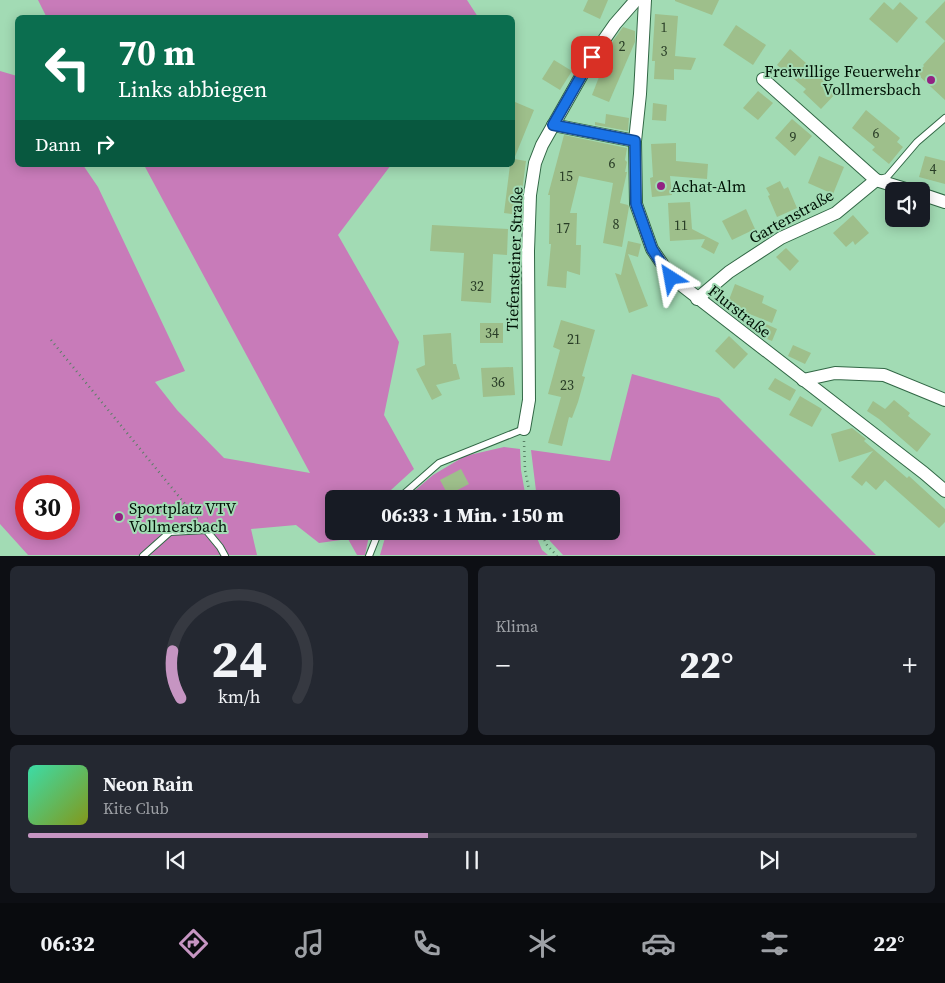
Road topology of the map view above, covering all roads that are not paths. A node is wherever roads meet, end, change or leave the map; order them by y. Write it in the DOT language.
graph roads {
  1 [pos="636,0"];
  2 [pos="645,0"];
  3 [pos="763,79"];
  4 [pos="945,118"];
  5 [pos="553,125"];
  6 [pos="635,141"];
  7 [pos="876,180"];
  8 [pos="885,183"];
  9 [pos="930,197"];
  10 [pos="945,202"];
  11 [pos="697,299"];
  12 [pos="803,380"];
  13 [pos="945,400"];
  14 [pos="524,429"];
  15 [pos="408,490"];
  16 [pos="945,492"];
  17 [pos="375,540"];
  18 [pos="142,556"];
  19 [pos="225,556"];
  20 [pos="369,556"];
  1 -- 5 [label="street, Tiefensteiner Straße"];
  2 -- 6 [label="street, Flurstraße"];
  3 -- 7 [label="street"];
  4 -- 7 [label="lane"];
  5 -- 6 [label="street"];
  5 -- 14 [label="street, Tiefensteiner Straße"];
  6 -- 11 [label="street, Flurstraße"];
  7 -- 8 [label="street"];
  7 -- 11 [label="street, Gartenstraße"];
  9 -- 10 [label="street"];
  11 -- 12 [label="street, Flurstraße"];
  12 -- 13 [label="street"];
  12 -- 16 [label="street, Flurstraße"];
  14 -- 15 [label="lane"];
  17 -- 20 [label="lane"];
  18 -- 19 [label="lane"];
}
